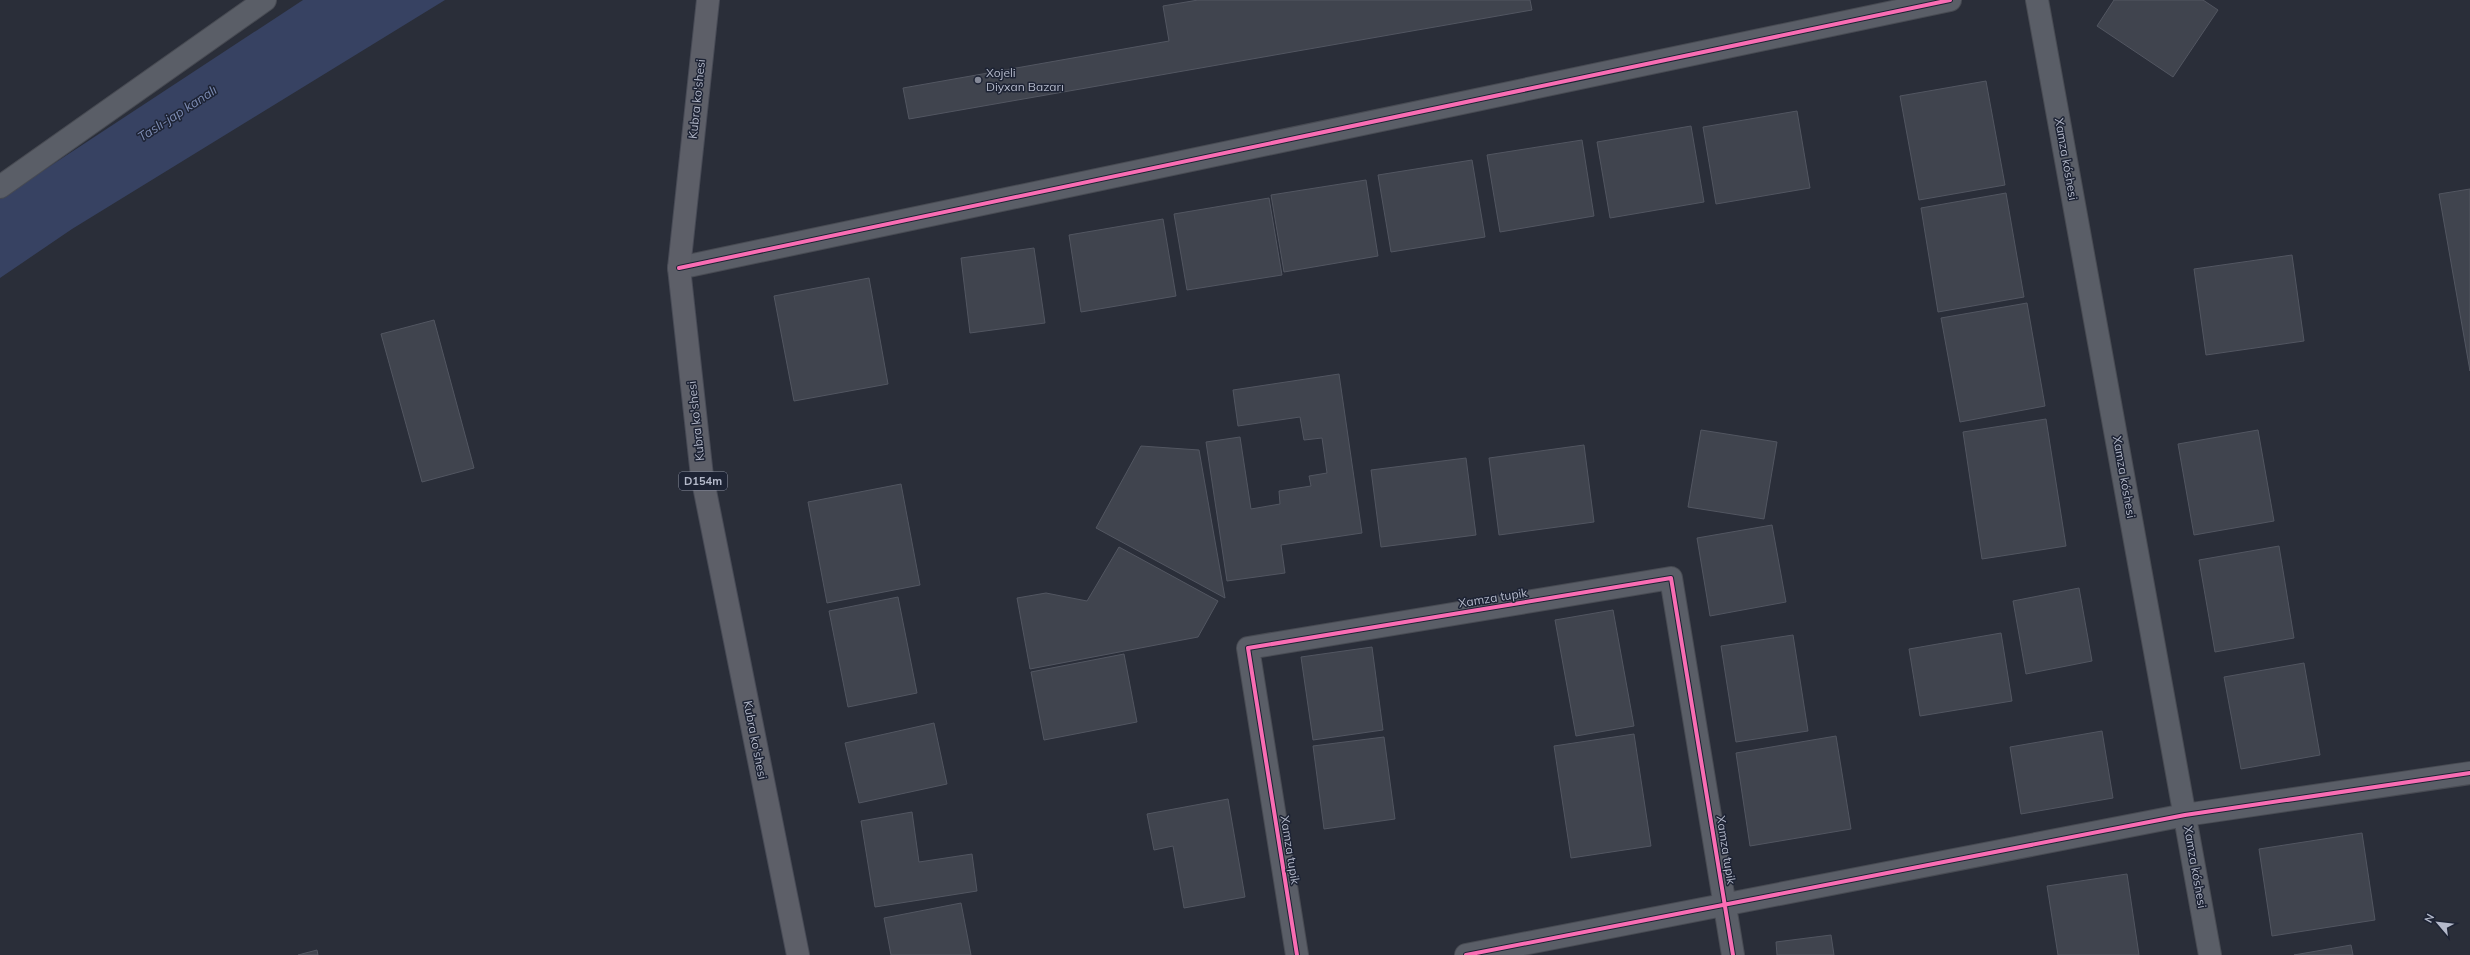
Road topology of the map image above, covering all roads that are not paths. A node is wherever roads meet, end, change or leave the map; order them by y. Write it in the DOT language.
graph roads {
  1 [pos="265,0"];
  2 [pos="708,0"];
  3 [pos="1950,0"];
  4 [pos="2037,0"];
  5 [pos="0,187"];
  6 [pos="679,268"];
  7 [pos="2470,773"];
  8 [pos="2185,816"];
  9 [pos="1724,905"];
  10 [pos="798,955"];
  11 [pos="1297,955"];
  12 [pos="1466,955"];
  13 [pos="1733,955"];
  14 [pos="2210,955"];
  1 -- 5 [label="street"];
  2 -- 6 [label="main road, Kubra ko'shesi / D154m"];
  3 -- 6 [label="street"];
  4 -- 8 [label="street, Xamza kóshesi"];
  6 -- 10 [label="main road, Kubra ko'shesi / D154m"];
  7 -- 8 [label="street"];
  8 -- 9 [label="street"];
  8 -- 14 [label="street, Xamza kóshesi"];
  9 -- 11 [label="street, Xamza tupik"];
  9 -- 12 [label="street"];
  9 -- 13 [label="street, Xamza tupik"];
}
